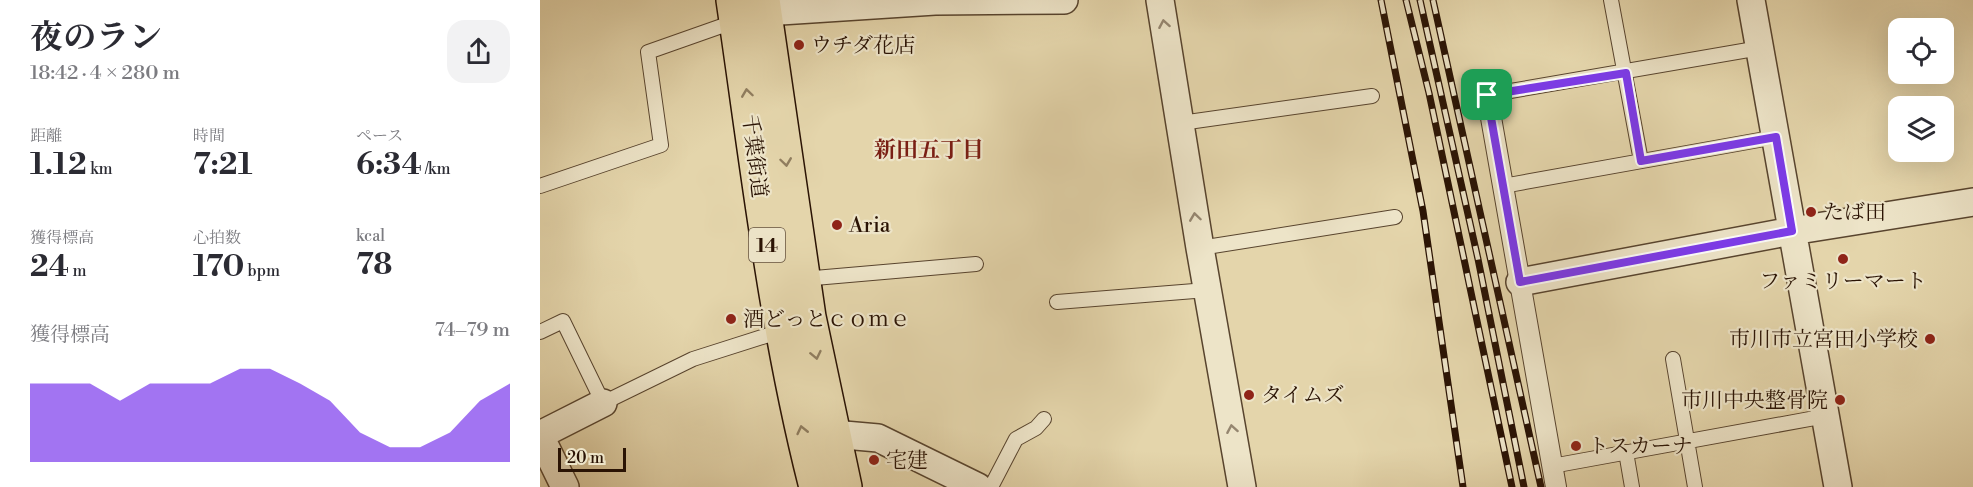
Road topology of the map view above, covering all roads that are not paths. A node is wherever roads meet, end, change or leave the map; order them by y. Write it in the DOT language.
graph roads {
  1 [pos="1064,0"];
  2 [pos="1160,0"];
  3 [pos="1611,0"];
  4 [pos="1751,0"];
  5 [pos="749,8"];
  6 [pos="1760,48"];
  7 [pos="1626,73"];
  8 [pos="1487,95"];
  9 [pos="1372,96"];
  10 [pos="1181,123"];
  11 [pos="1776,137"];
  12 [pos="1641,161"];
  13 [pos="540,186"];
  14 [pos="1503,186"];
  15 [pos="1973,202"];
  16 [pos="1395,217"];
  17 [pos="1792,231"];
  18 [pos="1200,248"];
  19 [pos="976,264"];
  20 [pos="803,279"];
  21 [pos="1520,282"];
  22 [pos="1207,290"];
  23 [pos="1057,302"];
  24 [pos="781,331"];
  25 [pos="540,332"];
  26 [pos="1674,359"];
  27 [pos="603,403"];
  28 [pos="1826,416"];
  29 [pos="1044,419"];
  30 [pos="832,434"];
  31 [pos="540,436"];
  32 [pos="1686,442"];
  33 [pos="1626,452"];
  34 [pos="1552,465"];
  35 [pos="565,487"];
  36 [pos="816,487"];
  37 [pos="845,487"];
  38 [pos="978,487"];
  39 [pos="991,487"];
  40 [pos="1242,487"];
  41 [pos="1556,487"];
  42 [pos="1632,487"];
  43 [pos="1695,487"];
  44 [pos="1838,487"];
  1 -- 5 [label="street"];
  10 -- 2 [label="street, one-way"];
  3 -- 7 [label="lane"];
  4 -- 6 [label="street"];
  5 -- 13 [label="lane"];
  5 -- 20 [label="highway, 千葉街道 / 14, one-way"];
  24 -- 5 [label="highway, 千葉街道 / 14, one-way"];
  6 -- 7 [label="lane"];
  6 -- 11 [label="street"];
  7 -- 8 [label="lane"];
  7 -- 12 [label="lane"];
  8 -- 14 [label="street"];
  9 -- 10 [label="lane"];
  18 -- 10 [label="street, one-way"];
  11 -- 12 [label="lane"];
  11 -- 17 [label="street"];
  12 -- 14 [label="lane"];
  14 -- 21 [label="street"];
  15 -- 17 [label="street"];
  16 -- 18 [label="lane"];
  17 -- 21 [label="street"];
  17 -- 28 [label="street"];
  18 -- 22 [label="street"];
  19 -- 20 [label="lane"];
  20 -- 30 [label="highway, 千葉街道 / 14, one-way"];
  21 -- 34 [label="street"];
  22 -- 23 [label="lane"];
  40 -- 22 [label="street, one-way"];
  24 -- 27 [label="lane"];
  36 -- 24 [label="highway, 千葉街道 / 14, one-way"];
  25 -- 27 [label="lane"];
  26 -- 32 [label="lane"];
  27 -- 31 [label="street"];
  28 -- 32 [label="lane"];
  28 -- 44 [label="street"];
  29 -- 39 [label="lane"];
  30 -- 37 [label="highway, 千葉街道 / 14"];
  30 -- 38 [label="street"];
  31 -- 35 [label="street"];
  32 -- 33 [label="lane"];
  32 -- 43 [label="lane"];
  33 -- 34 [label="lane"];
  33 -- 42 [label="lane"];
  34 -- 41 [label="street"];
}
